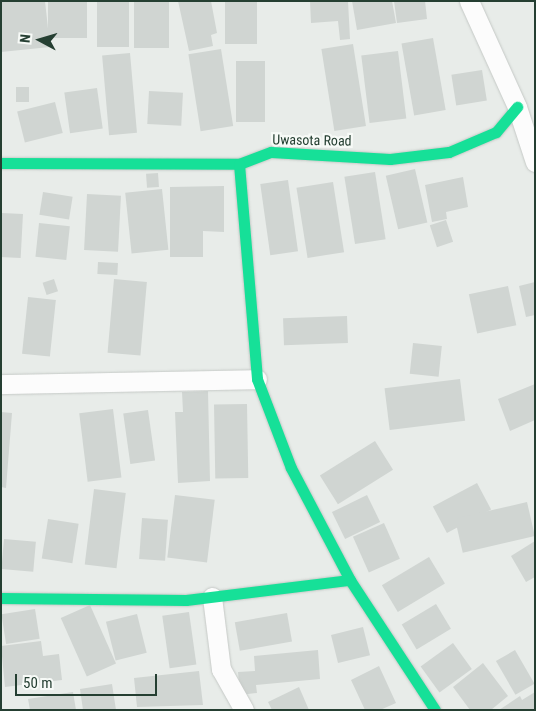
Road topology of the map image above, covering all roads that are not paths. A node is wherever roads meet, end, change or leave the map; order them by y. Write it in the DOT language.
graph roads {
  1 [pos="469,1"];
  2 [pos="517,107"];
  3 [pos="535,162"];
  4 [pos="1,163"];
  5 [pos="239,164"];
  6 [pos="257,379"];
  7 [pos="1,384"];
  8 [pos="350,580"];
  9 [pos="212,597"];
  10 [pos="1,598"];
  11 [pos="244,710"];
  12 [pos="435,710"];
  1 -- 2 [label="street"];
  2 -- 3 [label="street"];
  2 -- 5 [label="street, Uwasota Road"];
  4 -- 5 [label="street, Uwasota Road"];
  5 -- 6 [label="street"];
  6 -- 7 [label="street"];
  6 -- 8 [label="street"];
  8 -- 9 [label="street"];
  8 -- 12 [label="street"];
  9 -- 10 [label="street"];
  9 -- 11 [label="street"];
}
